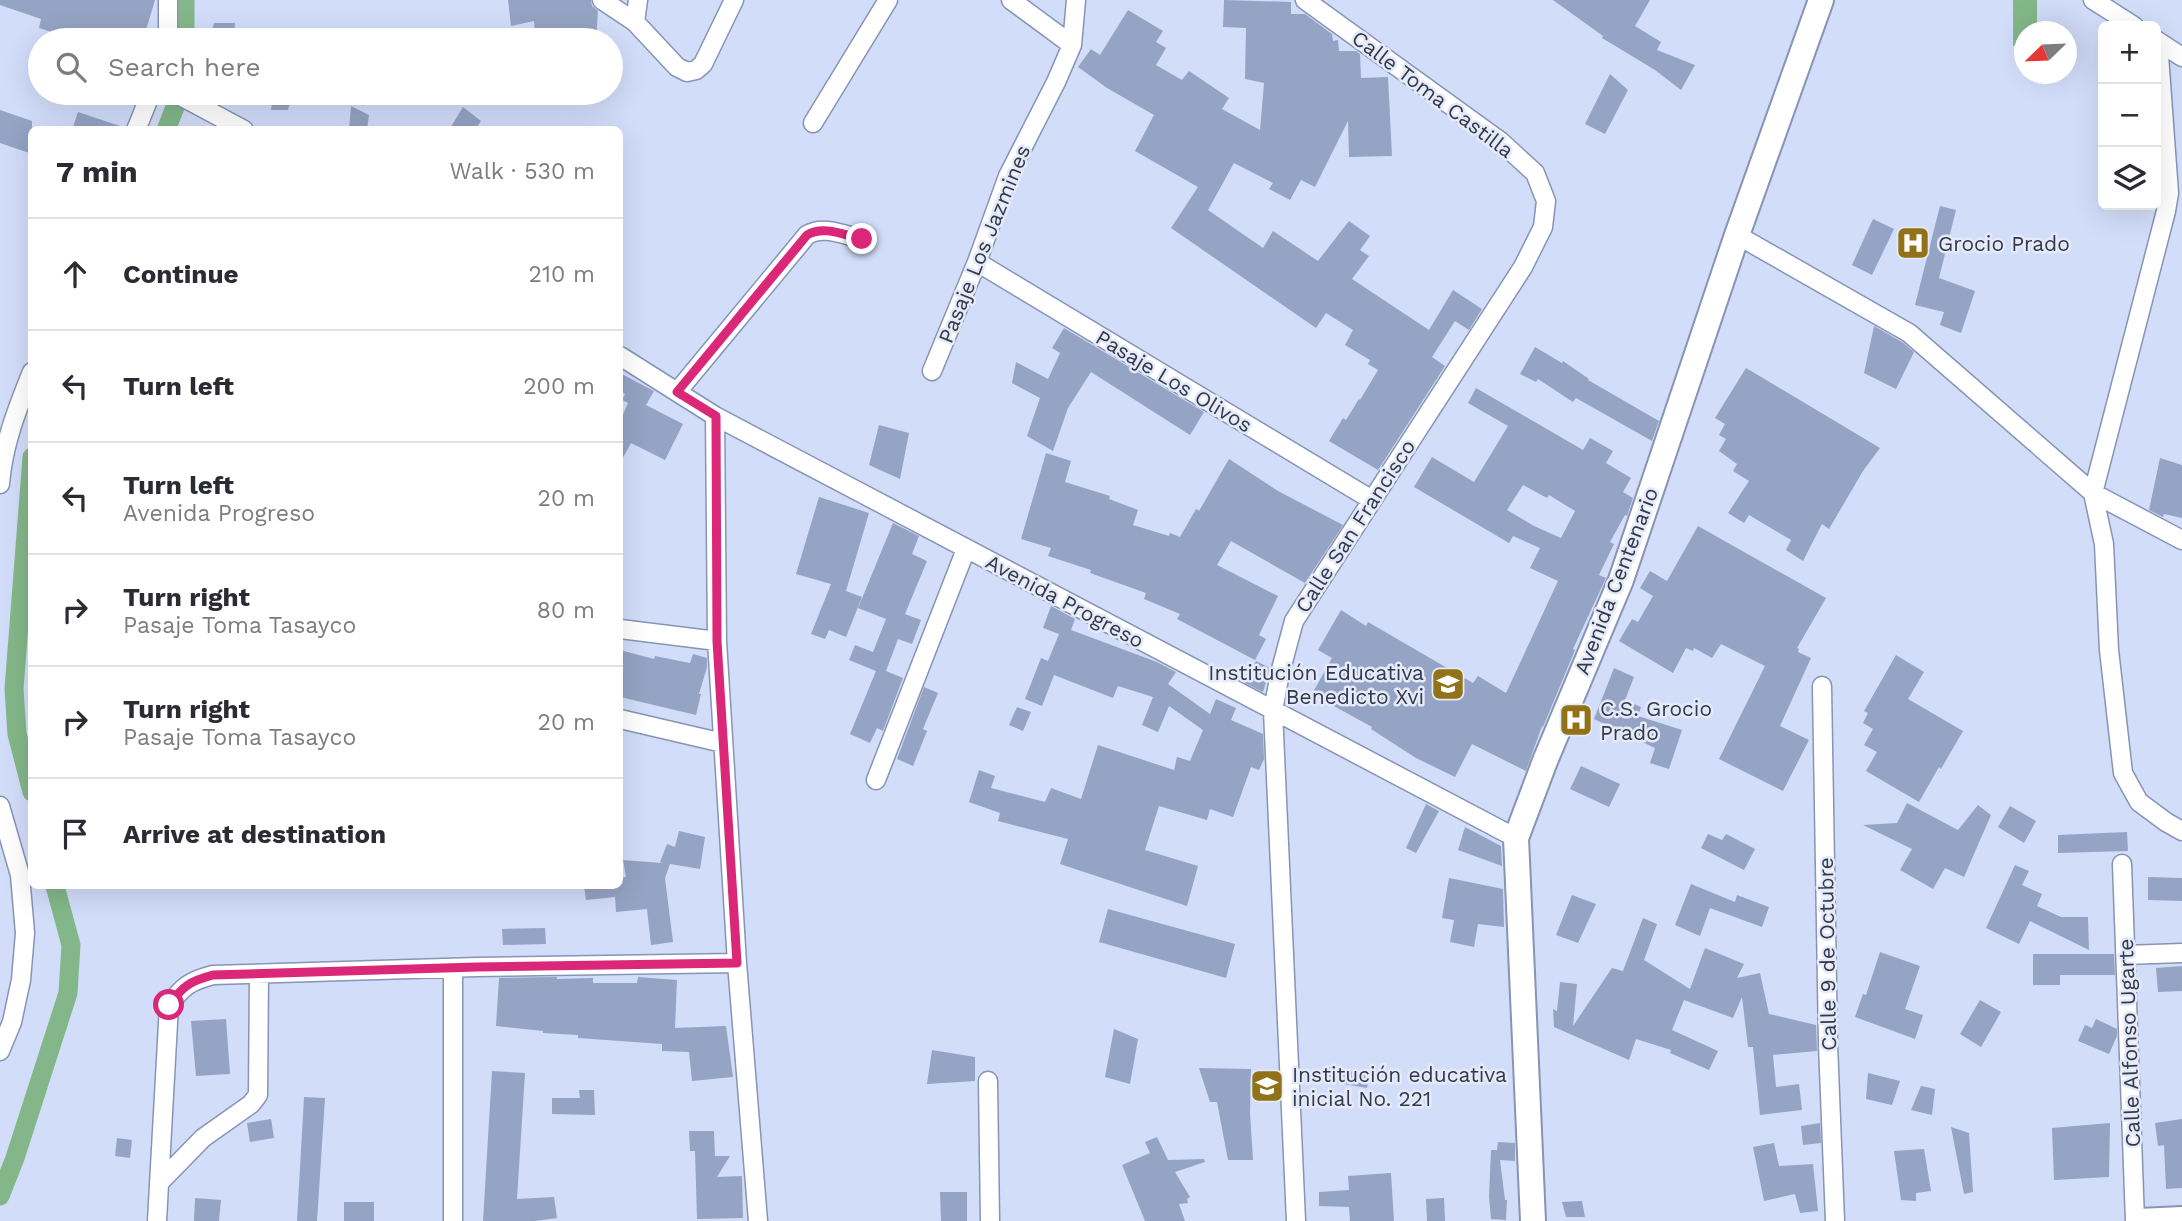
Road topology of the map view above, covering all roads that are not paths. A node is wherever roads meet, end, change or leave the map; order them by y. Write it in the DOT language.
graph roads {
  1 [pos="168,0"];
  2 [pos="602,0"];
  3 [pos="638,0"];
  4 [pos="734,0"];
  5 [pos="1011,0"];
  6 [pos="1076,0"];
  7 [pos="1305,0"];
  8 [pos="1821,0"];
  9 [pos="2093,0"];
  10 [pos="886,1"];
  11 [pos="2126,21"];
  12 [pos="635,22"];
  13 [pos="168,28"];
  14 [pos="1072,44"];
  15 [pos="2161,44"];
  16 [pos="2182,57"];
  17 [pos="2160,84"];
  18 [pos="146,105"];
  19 [pos="197,105"];
  20 [pos="813,122"];
  21 [pos="138,126"];
  22 [pos="237,126"];
  23 [pos="1546,201"];
  24 [pos="1737,235"];
  25 [pos="862,239"];
  26 [pos="977,262"];
  27 [pos="623,358"];
  28 [pos="932,371"];
  29 [pos="28,383"];
  30 [pos="677,392"];
  31 [pos="716,416"];
  32 [pos="0,484"];
  33 [pos="2093,493"];
  34 [pos="1372,500"];
  35 [pos="2182,540"];
  36 [pos="966,549"];
  37 [pos="623,629"];
  38 [pos="717,641"];
  39 [pos="1822,686"];
  40 [pos="1273,712"];
  41 [pos="623,720"];
  42 [pos="723,743"];
  43 [pos="876,780"];
  44 [pos="0,806"];
  45 [pos="2182,831"];
  46 [pos="1516,838"];
  47 [pos="2122,864"];
  48 [pos="2182,953"];
  49 [pos="2126,955"];
  50 [pos="737,963"];
  51 [pos="453,969"];
  52 [pos="259,974"];
  53 [pos="0,1051"];
  54 [pos="988,1081"];
  55 [pos="159,1183"];
  56 [pos="2182,1219"];
  57 [pos="157,1221"];
  58 [pos="453,1221"];
  59 [pos="758,1221"];
  60 [pos="990,1221"];
  61 [pos="1296,1221"];
  62 [pos="1533,1221"];
  63 [pos="1835,1221"];
  64 [pos="2137,1221"];
  1 -- 13 [label="street"];
  2 -- 12 [label="street"];
  3 -- 12 [label="street"];
  4 -- 12 [label="street"];
  5 -- 14 [label="street"];
  6 -- 14 [label="street, Pasaje Los Jazmines"];
  7 -- 23 [label="street, Calle Toma Castilla"];
  8 -- 24 [label="main road, Avenida Centenario"];
  9 -- 11 [label="street"];
  10 -- 20 [label="street"];
  14 -- 26 [label="street, Pasaje Los Jazmines"];
  15 -- 16 [label="street"];
  17 -- 33 [label="street"];
  18 -- 21 [label="street"];
  19 -- 22 [label="street"];
  23 -- 34 [label="street, Calle San Francisco"];
  24 -- 33 [label="street"];
  24 -- 46 [label="main road, Avenida Centenario"];
  25 -- 30 [label="street"];
  26 -- 28 [label="street, Pasaje Los Jazmines"];
  26 -- 34 [label="street, Pasaje Los Olivos"];
  27 -- 30 [label="street, Avenida Progreso"];
  29 -- 32 [label="street"];
  30 -- 31 [label="street, Avenida Progreso"];
  31 -- 36 [label="street, Avenida Progreso"];
  31 -- 38 [label="street"];
  33 -- 35 [label="street"];
  33 -- 45 [label="street"];
  34 -- 40 [label="street, Calle San Francisco"];
  36 -- 40 [label="street, Avenida Progreso"];
  36 -- 43 [label="street"];
  37 -- 38 [label="street"];
  38 -- 42 [label="street"];
  39 -- 63 [label="street, Calle 9 de Octubre"];
  40 -- 46 [label="street, Avenida Progreso"];
  40 -- 61 [label="street, Calle San Francisco"];
  41 -- 42 [label="street"];
  42 -- 50 [label="street"];
  44 -- 53 [label="street"];
  46 -- 62 [label="main road, Avenida Centenario"];
  47 -- 49 [label="street, Calle Alfonso Ugarte"];
  48 -- 49 [label="street"];
  49 -- 64 [label="street, Calle Alfonso Ugarte"];
  50 -- 51 [label="street"];
  50 -- 59 [label="street"];
  51 -- 52 [label="street"];
  51 -- 58 [label="street"];
  52 -- 55 [label="street"];
  52 -- 55 [label="street"];
  54 -- 60 [label="street"];
  55 -- 57 [label="street"];
  56 -- 64 [label="main road"];
}
